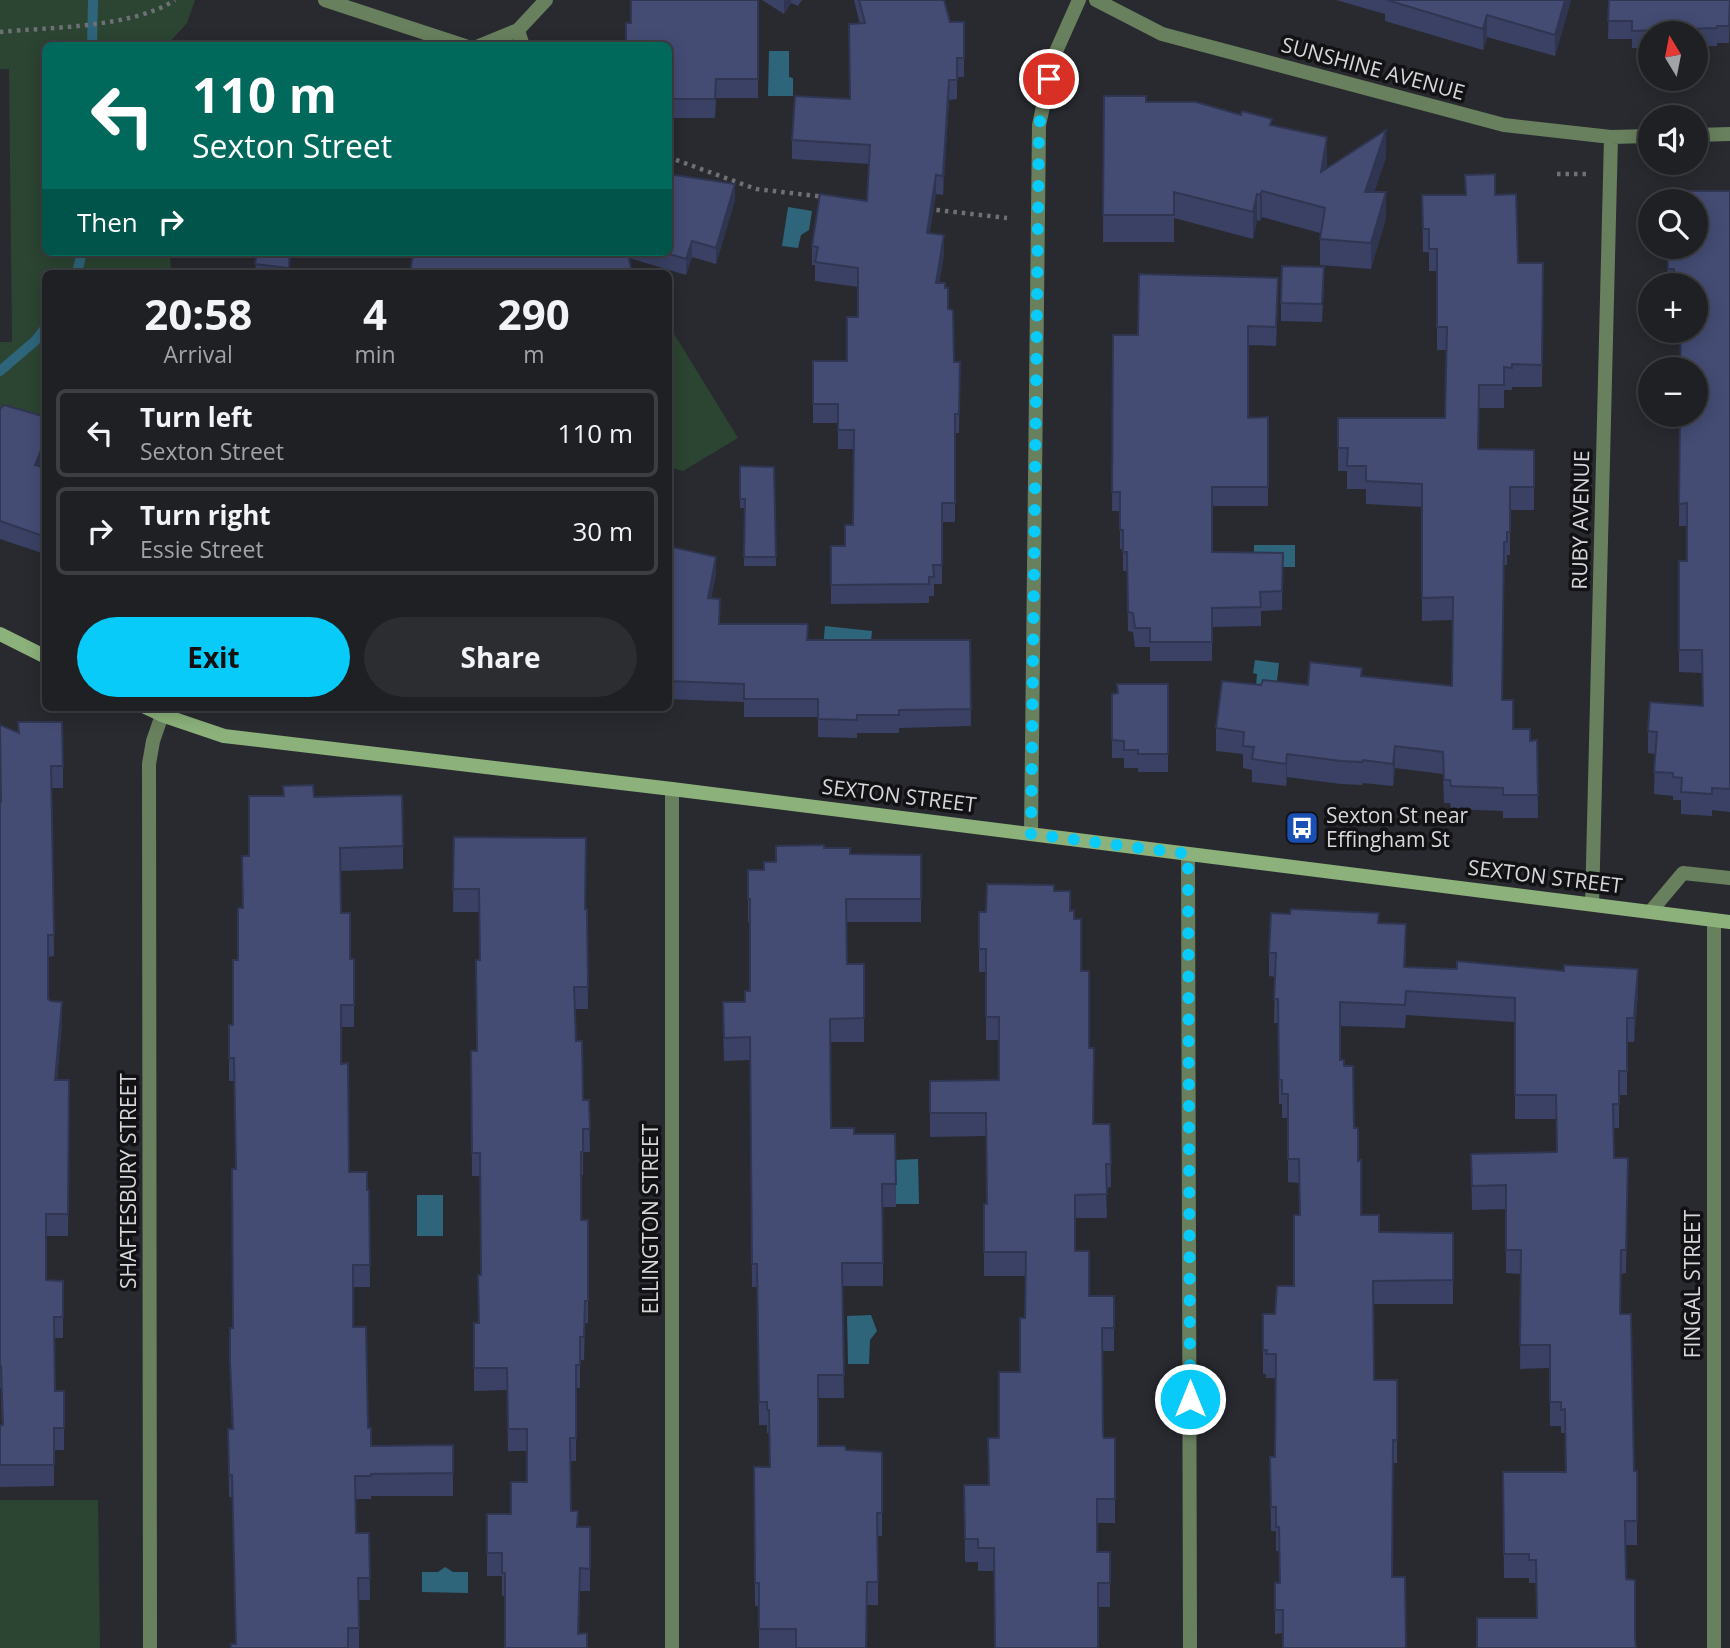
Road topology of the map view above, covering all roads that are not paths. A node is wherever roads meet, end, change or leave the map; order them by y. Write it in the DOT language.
graph roads {
  1 [pos="325,0"];
  2 [pos="546,0"];
  3 [pos="1079,0"];
  4 [pos="1096,0"];
  5 [pos="518,30"];
  6 [pos="452,42"];
  7 [pos="489,42"];
  8 [pos="522,42"];
  9 [pos="1730,134"];
  10 [pos="1708,135"];
  11 [pos="1638,136"];
  12 [pos="1611,137"];
  13 [pos="0,634"];
  14 [pos="42,655"];
  15 [pos="154,711"];
  16 [pos="162,715"];
  17 [pos="672,789"];
  18 [pos="1031,834"];
  19 [pos="1188,854"];
  20 [pos="1730,878"];
  21 [pos="1592,904"];
  22 [pos="1651,911"];
  23 [pos="1714,920"];
  24 [pos="1730,922"];
  25 [pos="150,1648"];
  26 [pos="672,1648"];
  27 [pos="1190,1648"];
  28 [pos="1714,1648"];
  1 -- 6 [label="street"];
  2 -- 5 [label="street"];
  3 -- 18 [label="street"];
  4 -- 12 [label="street, SUNSHINE AVENUE"];
  5 -- 7 [label="street"];
  5 -- 8 [label="street"];
  9 -- 10 [label="street"];
  11 -- 12 [label="street, SUNSHINE AVENUE"];
  12 -- 21 [label="street, RUBY AVENUE"];
  13 -- 14 [label="main road"];
  15 -- 16 [label="main road, SEXTON STREET"];
  16 -- 17 [label="main road, SEXTON STREET"];
  16 -- 25 [label="street, SHAFTESBURY STREET"];
  17 -- 18 [label="main road, SEXTON STREET"];
  17 -- 26 [label="street, ELLINGTON STREET"];
  18 -- 19 [label="main road, SEXTON STREET"];
  19 -- 21 [label="main road, SEXTON STREET"];
  19 -- 27 [label="street"];
  20 -- 22 [label="street"];
  21 -- 22 [label="main road, SEXTON STREET"];
  22 -- 23 [label="main road, SEXTON STREET"];
  23 -- 24 [label="main road, SEXTON STREET"];
  23 -- 28 [label="street, FINGAL STREET"];
}
